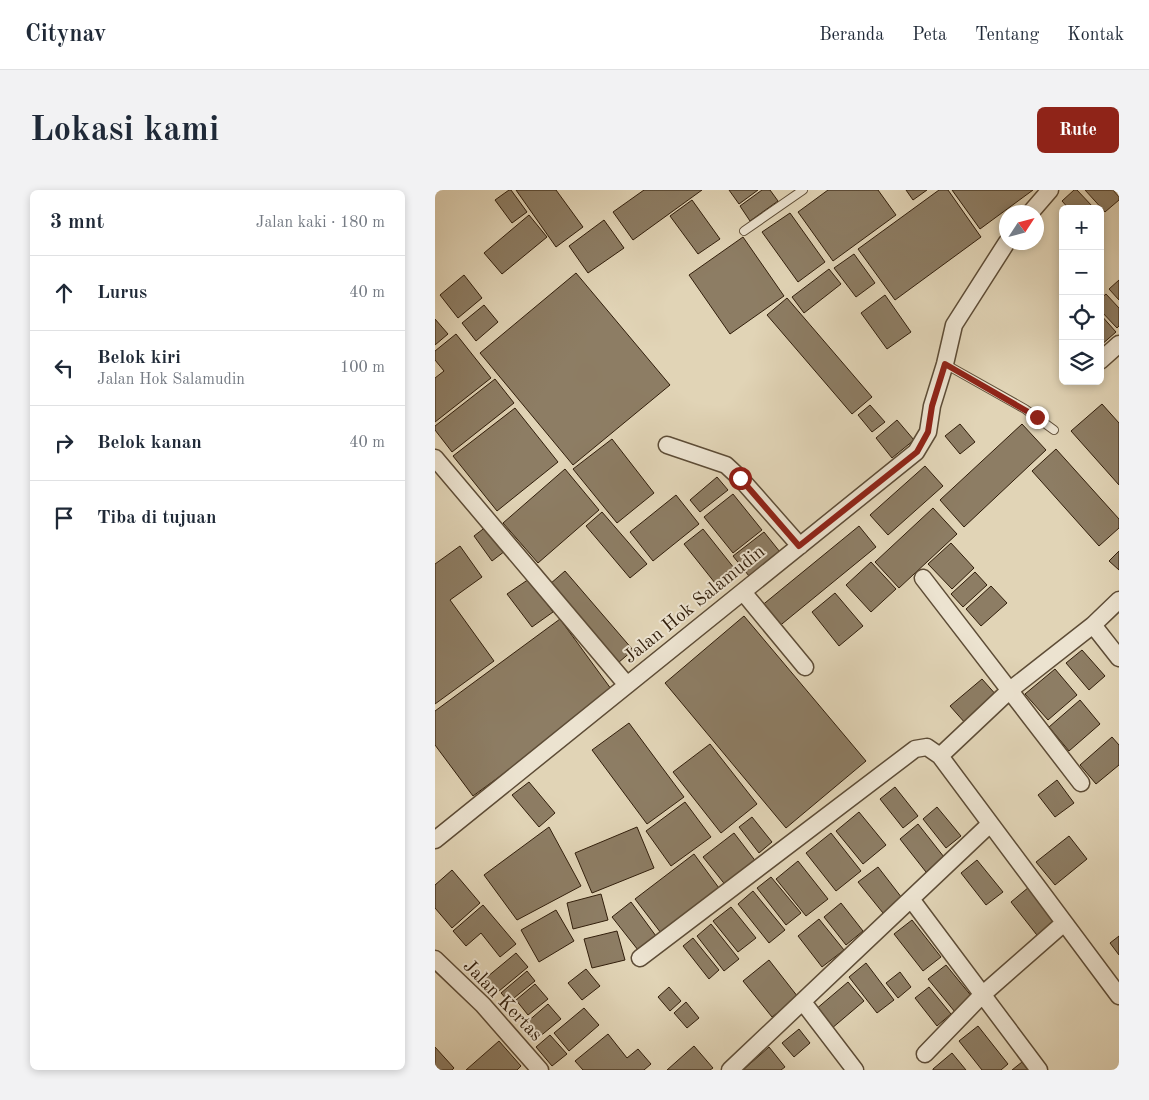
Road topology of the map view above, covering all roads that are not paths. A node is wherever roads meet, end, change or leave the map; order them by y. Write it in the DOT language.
graph roads {
  1 [pos="803,190"];
  2 [pos="1050,190"];
  3 [pos="1037,205"];
  4 [pos="744,231"];
  5 [pos="1002,250"];
  6 [pos="1119,344"];
  7 [pos="1104,358"];
  8 [pos="945,364"];
  9 [pos="1054,430"];
  10 [pos="667,445"];
  11 [pos="435,458"];
  12 [pos="799,546"];
  13 [pos="923,578"];
  14 [pos="743,592"];
  15 [pos="1119,600"];
  16 [pos="1093,625"];
  17 [pos="1119,658"];
  18 [pos="805,666"];
  19 [pos="627,685"];
  20 [pos="1009,690"];
  21 [pos="940,756"];
  22 [pos="1081,783"];
  23 [pos="990,824"];
  24 [pos="435,840"];
  25 [pos="911,900"];
  26 [pos="1064,923"];
  27 [pos="640,958"];
  28 [pos="435,959"];
  29 [pos="982,995"];
  30 [pos="1119,996"];
  31 [pos="803,1002"];
  32 [pos="925,1054"];
  33 [pos="537,1069"];
  34 [pos="730,1070"];
  35 [pos="855,1070"];
  36 [pos="1039,1070"];
  1 -- 4 [label="lane"];
  2 -- 3 [label="street"];
  5 -- 8 [label="street, Jalan Hok Salamudin"];
  6 -- 7 [label="street"];
  8 -- 9 [label="lane"];
  8 -- 12 [label="street, Jalan Hok Salamudin"];
  10 -- 12 [label="street"];
  11 -- 19 [label="street"];
  12 -- 14 [label="street, Jalan Hok Salamudin"];
  13 -- 20 [label="street"];
  14 -- 18 [label="street"];
  14 -- 19 [label="street, Jalan Hok Salamudin"];
  15 -- 16 [label="street"];
  16 -- 17 [label="street"];
  16 -- 20 [label="street"];
  19 -- 24 [label="street, Jalan Hok Salamudin"];
  20 -- 21 [label="street"];
  20 -- 22 [label="street"];
  21 -- 23 [label="street"];
  21 -- 27 [label="street"];
  23 -- 25 [label="street"];
  23 -- 26 [label="street"];
  25 -- 29 [label="street"];
  25 -- 31 [label="street"];
  26 -- 29 [label="street"];
  26 -- 30 [label="street"];
  28 -- 33 [label="street, Jalan Kertas"];
  29 -- 32 [label="street"];
  29 -- 36 [label="street"];
  31 -- 34 [label="street"];
  31 -- 35 [label="street"];
}
